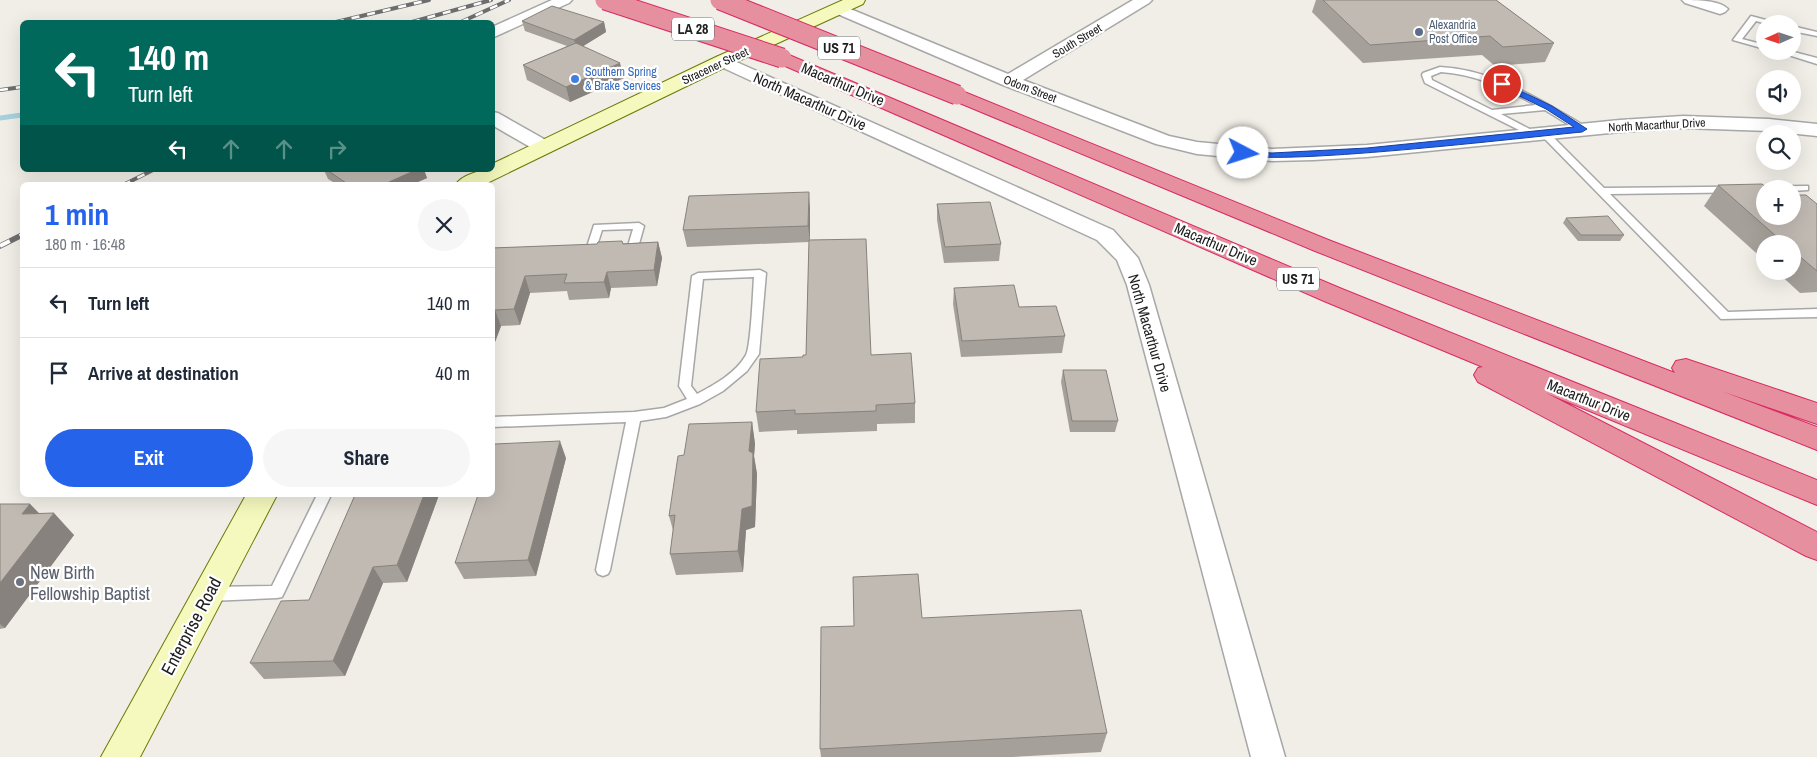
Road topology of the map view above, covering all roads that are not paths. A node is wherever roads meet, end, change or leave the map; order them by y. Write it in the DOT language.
graph roads {
  1 [pos="564,0"];
  2 [pos="604,0"];
  3 [pos="645,0"];
  4 [pos="720,0"];
  5 [pos="762,0"];
  6 [pos="857,0"];
  7 [pos="1144,0"];
  8 [pos="1690,0"];
  9 [pos="1720,8"];
  10 [pos="838,9"];
  11 [pos="1756,19"];
  12 [pos="1801,30"];
  13 [pos="495,32"];
  14 [pos="1817,34"];
  15 [pos="1756,45"];
  16 [pos="1801,57"];
  17 [pos="782,58"];
  18 [pos="723,61"];
  19 [pos="1817,62"];
  20 [pos="1009,81"];
  21 [pos="957,95"];
  22 [pos="1549,107"];
  23 [pos="1493,112"];
  24 [pos="495,119"];
  25 [pos="1582,129"];
  26 [pos="1817,130"];
  27 [pos="1539,133"];
  28 [pos="544,147"];
  29 [pos="1228,152"];
  30 [pos="495,171"];
  31 [pos="493,172"];
  32 [pos="472,182"];
  33 [pos="1804,188"];
  34 [pos="1603,191"];
  35 [pos="1322,246"];
  36 [pos="1333,295"];
  37 [pos="1817,314"];
  38 [pos="695,401"];
  39 [pos="1817,414"];
  40 [pos="634,416"];
  41 [pos="495,422"];
  42 [pos="1817,438"];
  43 [pos="1817,493"];
  44 [pos="261,497"];
  45 [pos="323,497"];
  46 [pos="1817,547"];
  47 [pos="603,570"];
  48 [pos="208,594"];
  49 [pos="120,757"];
  50 [pos="1268,757"];
  1 -- 13 [label="street"];
  2 -- 17 [label="highway, LA 28, bridge"];
  3 -- 17 [label="highway, Macarthur Drive / US 71, bridge"];
  4 -- 21 [label="highway, Macarthur Drive / US 71, bridge"];
  5 -- 21 [label="highway, bridge"];
  6 -- 10 [label="street, Stracener Street"];
  7 -- 20 [label="street, South Street"];
  8 -- 9 [label="street"];
  10 -- 18 [label="street, Stracener Street"];
  10 -- 20 [label="street, Odom Street"];
  11 -- 15 [label="lane"];
  12 -- 14 [label="lane"];
  16 -- 19 [label="lane"];
  17 -- 36 [label="highway, Macarthur Drive / US 71"];
  18 -- 28 [label="street, Stracener Street"];
  18 -- 50 [label="street, North Macarthur Drive"];
  20 -- 29 [label="street, Odom Street"];
  21 -- 35 [label="highway, Macarthur Drive / US 71"];
  22 -- 23 [label="lane"];
  22 -- 23 [label="lane"];
  22 -- 25 [label="lane"];
  23 -- 27 [label="lane"];
  24 -- 28 [label="street"];
  25 -- 26 [label="street, North Macarthur Drive"];
  25 -- 27 [label="street, North Macarthur Drive"];
  27 -- 29 [label="street, North Macarthur Drive"];
  27 -- 34 [label="lane"];
  28 -- 30 [label="street, Stracener Street"];
  31 -- 32 [label="street, Stracener Street"];
  33 -- 34 [label="lane"];
  34 -- 37 [label="lane"];
  35 -- 39 [label="highway"];
  35 -- 42 [label="highway, Macarthur Drive / US 71"];
  36 -- 43 [label="highway, Macarthur Drive / US 71"];
  36 -- 46 [label="highway"];
  38 -- 38 [label="lane"];
  38 -- 40 [label="lane"];
  40 -- 41 [label="lane"];
  40 -- 47 [label="lane"];
  44 -- 48 [label="street, Enterprise Road"];
  45 -- 48 [label="lane"];
  48 -- 49 [label="street, Enterprise Road"];
}
